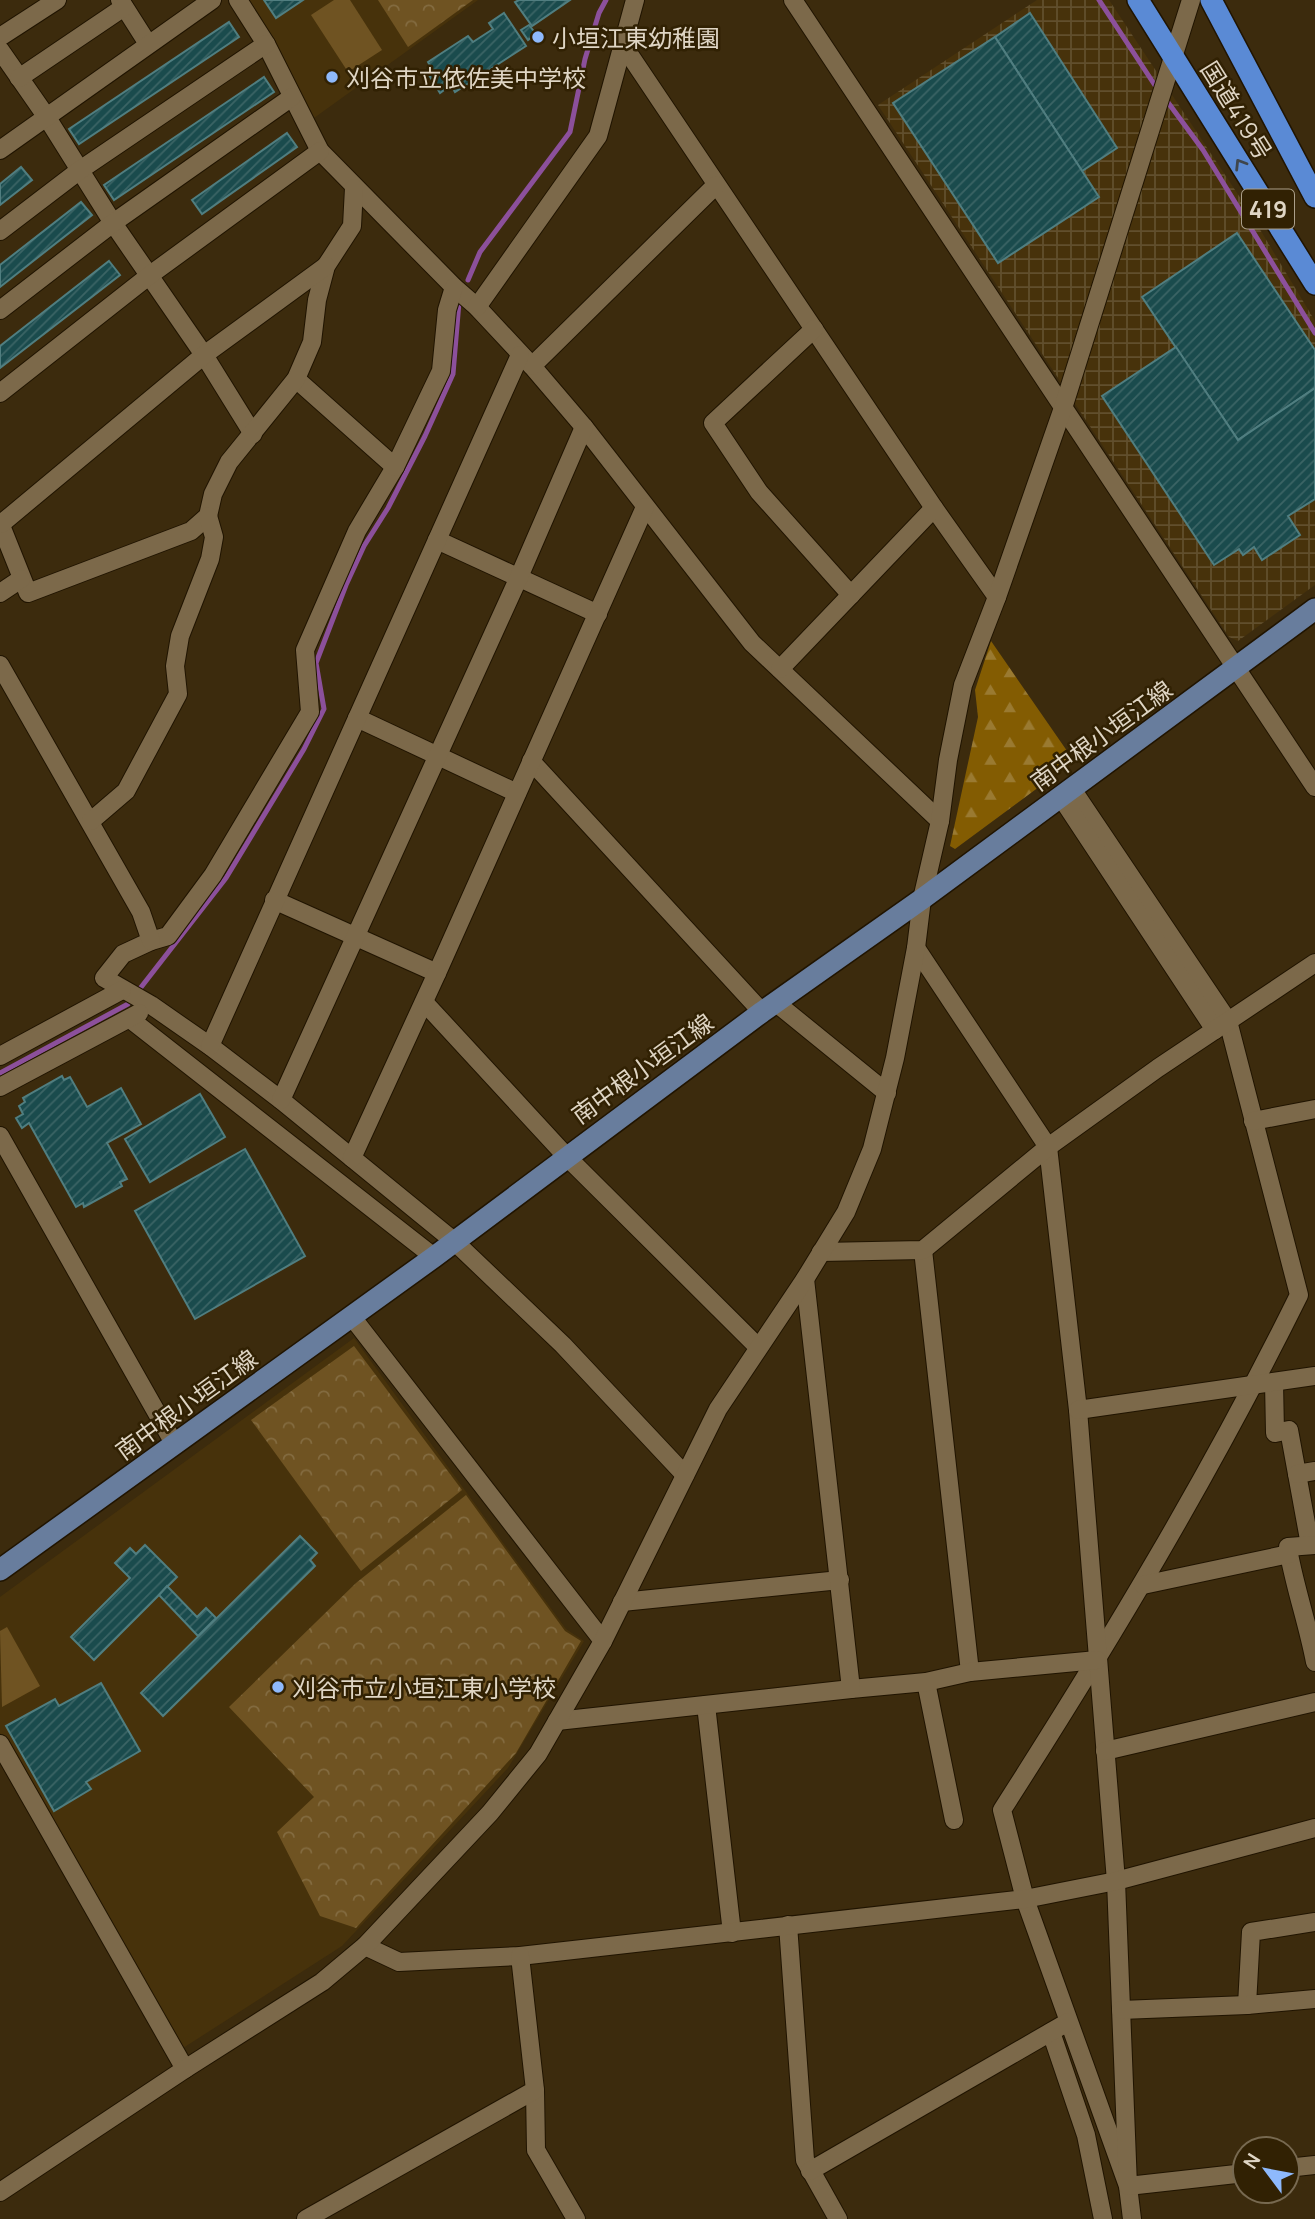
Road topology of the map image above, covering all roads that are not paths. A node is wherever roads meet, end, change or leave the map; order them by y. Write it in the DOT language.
graph roads {
  1 [pos="57,0"];
  2 [pos="212,0"];
  3 [pos="238,0"];
  4 [pos="635,0"];
  5 [pos="793,0"];
  6 [pos="1138,0"];
  7 [pos="1191,0"];
  8 [pos="1211,0"];
  9 [pos="122,4"];
  10 [pos="0,37"];
  11 [pos="148,44"];
  12 [pos="266,44"];
  13 [pos="623,45"];
  14 [pos="0,50"];
  15 [pos="1174,59"];
  16 [pos="19,78"];
  17 [pos="292,97"];
  18 [pos="46,116"];
  19 [pos="0,149"];
  20 [pos="320,151"];
  21 [pos="80,170"];
  22 [pos="716,185"];
  23 [pos="354,188"];
  24 [pos="1315,197"];
  25 [pos="113,223"];
  26 [pos="0,231"];
  27 [pos="326,266"];
  28 [pos="150,275"];
  29 [pos="1315,284"];
  30 [pos="454,287"];
  31 [pos="477,307"];
  32 [pos="0,310"];
  33 [pos="814,329"];
  34 [pos="204,355"];
  35 [pos="526,360"];
  36 [pos="296,379"];
  37 [pos="0,393"];
  38 [pos="1064,405"];
  39 [pos="584,427"];
  40 [pos="253,434"];
  41 [pos="395,467"];
  42 [pos="645,507"];
  43 [pos="934,508"];
  44 [pos="208,516"];
  45 [pos="0,523"];
  46 [pos="437,540"];
  47 [pos="519,577"];
  48 [pos="21,579"];
  49 [pos="0,593"];
  50 [pos="851,595"];
  51 [pos="997,597"];
  52 [pos="1315,608"];
  53 [pos="598,614"];
  54 [pos="0,666"];
  55 [pos="1237,667"];
  56 [pos="780,669"];
  57 [pos="356,718"];
  58 [pos="437,757"];
  59 [pos="531,761"];
  60 [pos="1315,788"];
  61 [pos="517,793"];
  62 [pos="1066,793"];
  63 [pos="91,821"];
  64 [pos="940,821"];
  65 [pos="922,899"];
  66 [pos="274,900"];
  67 [pos="356,936"];
  68 [pos="151,941"];
  69 [pos="916,948"];
  70 [pos="1315,963"];
  71 [pos="437,973"];
  72 [pos="123,990"];
  73 [pos="424,1002"];
  74 [pos="148,1004"];
  75 [pos="769,1007"];
  76 [pos="130,1018"];
  77 [pos="1221,1026"];
  78 [pos="210,1046"];
  79 [pos="0,1056"];
  80 [pos="0,1087"];
  81 [pos="887,1093"];
  82 [pos="281,1100"];
  83 [pos="1315,1109"];
  84 [pos="1253,1121"];
  85 [pos="0,1136"];
  86 [pos="1048,1147"];
  87 [pos="566,1156"];
  88 [pos="352,1158"];
  89 [pos="455,1242"];
  90 [pos="923,1250"];
  91 [pos="821,1252"];
  92 [pos="434,1257"];
  93 [pos="805,1279"];
  94 [pos="352,1317"];
  95 [pos="758,1347"];
  96 [pos="1315,1376"];
  97 [pos="1274,1382"];
  98 [pos="1255,1385"];
  99 [pos="1077,1410"];
  100 [pos="175,1445"];
  101 [pos="1306,1472"];
  102 [pos="685,1475"];
  103 [pos="1312,1545"];
  104 [pos="1289,1554"];
  105 [pos="0,1570"];
  106 [pos="840,1580"];
  107 [pos="1143,1585"];
  108 [pos="622,1602"];
  109 [pos="603,1641"];
  110 [pos="1097,1660"];
  111 [pos="1315,1662"];
  112 [pos="971,1672"];
  113 [pos="926,1682"];
  114 [pos="851,1689"];
  115 [pos="1315,1702"];
  116 [pos="706,1705"];
  117 [pos="558,1721"];
  118 [pos="0,1744"];
  119 [pos="1105,1751"];
  120 [pos="954,1820"];
  121 [pos="1315,1828"];
  122 [pos="1116,1881"];
  123 [pos="1025,1899"];
  124 [pos="1315,1922"];
  125 [pos="788,1925"];
  126 [pos="732,1933"];
  127 [pos="365,1946"];
  128 [pos="520,1956"];
  129 [pos="1315,1999"];
  130 [pos="1247,2004"];
  131 [pos="1121,2010"];
  132 [pos="1068,2022"];
  133 [pos="1051,2032"];
  134 [pos="185,2069"];
  135 [pos="535,2090"];
  136 [pos="810,2171"];
  137 [pos="1231,2175"];
  138 [pos="1128,2186"];
  139 [pos="0,2192"];
  140 [pos="306,2219"];
  141 [pos="576,2219"];
  142 [pos="838,2219"];
  143 [pos="1103,2219"];
  144 [pos="1132,2219"];
  1 -- 10 [label="street"];
  2 -- 11 [label="street"];
  3 -- 12 [label="street"];
  4 -- 13 [label="street"];
  5 -- 38 [label="street"];
  6 -- 15 [label="highway, 国道419号 / 419"];
  7 -- 15 [label="street"];
  8 -- 24 [label="highway, 国道419号 / 419"];
  9 -- 11 [label="street"];
  9 -- 16 [label="street"];
  11 -- 18 [label="street"];
  12 -- 17 [label="street"];
  12 -- 21 [label="street"];
  13 -- 22 [label="street"];
  13 -- 31 [label="street"];
  14 -- 16 [label="street"];
  29 -- 15 [label="highway, 国道419号 / 419, one-way"];
  15 -- 38 [label="street"];
  16 -- 18 [label="street"];
  17 -- 20 [label="street"];
  17 -- 25 [label="street"];
  18 -- 19 [label="street"];
  18 -- 21 [label="street"];
  20 -- 23 [label="street"];
  20 -- 28 [label="street"];
  21 -- 25 [label="street"];
  21 -- 26 [label="street"];
  22 -- 33 [label="street"];
  22 -- 35 [label="street"];
  23 -- 27 [label="street"];
  23 -- 30 [label="street"];
  25 -- 28 [label="street"];
  25 -- 32 [label="street"];
  27 -- 34 [label="street"];
  27 -- 36 [label="street"];
  28 -- 34 [label="street"];
  28 -- 37 [label="street"];
  30 -- 31 [label="street"];
  30 -- 41 [label="street"];
  31 -- 35 [label="street"];
  33 -- 43 [label="street"];
  33 -- 50 [label="street"];
  34 -- 40 [label="street"];
  34 -- 45 [label="street"];
  35 -- 39 [label="street"];
  35 -- 46 [label="street"];
  36 -- 40 [label="street"];
  36 -- 41 [label="street"];
  38 -- 51 [label="street"];
  38 -- 55 [label="street"];
  39 -- 42 [label="street"];
  39 -- 47 [label="street"];
  40 -- 44 [label="street"];
  41 -- 68 [label="street"];
  42 -- 53 [label="street"];
  42 -- 56 [label="street"];
  43 -- 50 [label="street"];
  43 -- 51 [label="street"];
  44 -- 48 [label="street"];
  44 -- 63 [label="street"];
  45 -- 48 [label="street"];
  46 -- 47 [label="street"];
  46 -- 57 [label="street"];
  47 -- 53 [label="street"];
  47 -- 58 [label="street"];
  48 -- 49 [label="street"];
  50 -- 56 [label="street"];
  51 -- 64 [label="street"];
  52 -- 55 [label="main road, 南中根小垣江線"];
  53 -- 59 [label="street"];
  54 -- 63 [label="street"];
  55 -- 60 [label="street"];
  55 -- 62 [label="main road, 南中根小垣江線"];
  56 -- 64 [label="street"];
  57 -- 58 [label="street"];
  57 -- 66 [label="street"];
  58 -- 61 [label="street"];
  58 -- 67 [label="street"];
  59 -- 61 [label="street"];
  59 -- 75 [label="street"];
  61 -- 71 [label="street"];
  62 -- 65 [label="main road, 南中根小垣江線"];
  62 -- 77 [label="street"];
  63 -- 68 [label="street"];
  64 -- 65 [label="street"];
  65 -- 69 [label="street"];
  65 -- 75 [label="main road, 南中根小垣江線"];
  66 -- 67 [label="street"];
  66 -- 78 [label="street"];
  67 -- 71 [label="street"];
  67 -- 82 [label="street"];
  68 -- 72 [label="street"];
  69 -- 81 [label="street"];
  69 -- 86 [label="street"];
  70 -- 77 [label="street"];
  71 -- 73 [label="street"];
  72 -- 74 [label="street"];
  72 -- 79 [label="street"];
  73 -- 87 [label="street"];
  73 -- 88 [label="street"];
  74 -- 76 [label="street"];
  74 -- 78 [label="street"];
  75 -- 81 [label="street"];
  75 -- 87 [label="main road, 南中根小垣江線"];
  76 -- 80 [label="street"];
  76 -- 92 [label="street"];
  77 -- 84 [label="street"];
  77 -- 86 [label="street"];
  78 -- 82 [label="street"];
  81 -- 91 [label="street"];
  82 -- 88 [label="street"];
  83 -- 84 [label="street"];
  84 -- 98 [label="street"];
  85 -- 100 [label="street"];
  86 -- 90 [label="street"];
  86 -- 99 [label="street"];
  87 -- 89 [label="main road, 南中根小垣江線"];
  87 -- 95 [label="street"];
  88 -- 89 [label="street"];
  89 -- 92 [label="main road, 南中根小垣江線"];
  89 -- 102 [label="street"];
  90 -- 91 [label="street"];
  90 -- 112 [label="street"];
  91 -- 93 [label="street"];
  92 -- 94 [label="main road, 南中根小垣江線"];
  93 -- 95 [label="street"];
  93 -- 106 [label="street"];
  94 -- 100 [label="main road, 南中根小垣江線"];
  94 -- 109 [label="street"];
  95 -- 102 [label="street"];
  96 -- 97 [label="street"];
  97 -- 98 [label="street"];
  97 -- 101 [label="street"];
  98 -- 99 [label="street"];
  98 -- 107 [label="street"];
  99 -- 110 [label="street"];
  100 -- 105 [label="main road, 南中根小垣江線"];
  101 -- 103 [label="street"];
  102 -- 108 [label="street"];
  103 -- 104 [label="street"];
  104 -- 107 [label="street"];
  104 -- 111 [label="street"];
  106 -- 108 [label="street"];
  106 -- 114 [label="street"];
  107 -- 110 [label="street"];
  108 -- 109 [label="street"];
  109 -- 117 [label="street"];
  110 -- 112 [label="street"];
  110 -- 119 [label="street"];
  110 -- 123 [label="street"];
  112 -- 113 [label="street"];
  113 -- 114 [label="street"];
  113 -- 120 [label="street"];
  114 -- 116 [label="street"];
  115 -- 119 [label="street"];
  116 -- 117 [label="street"];
  116 -- 126 [label="street"];
  117 -- 127 [label="street"];
  118 -- 134 [label="street"];
  119 -- 122 [label="street"];
  121 -- 122 [label="street"];
  122 -- 123 [label="street"];
  122 -- 131 [label="street"];
  123 -- 125 [label="street"];
  123 -- 132 [label="street"];
  124 -- 130 [label="street"];
  125 -- 126 [label="street"];
  125 -- 136 [label="street"];
  126 -- 128 [label="street"];
  127 -- 128 [label="street"];
  127 -- 134 [label="street"];
  128 -- 135 [label="street"];
  129 -- 130 [label="street"];
  130 -- 131 [label="street"];
  131 -- 138 [label="street"];
  132 -- 133 [label="street"];
  132 -- 138 [label="street"];
  133 -- 136 [label="street"];
  133 -- 143 [label="street"];
  134 -- 139 [label="street"];
  135 -- 140 [label="street"];
  135 -- 141 [label="street"];
  136 -- 142 [label="street"];
  137 -- 138 [label="street"];
  138 -- 144 [label="street"];
}
